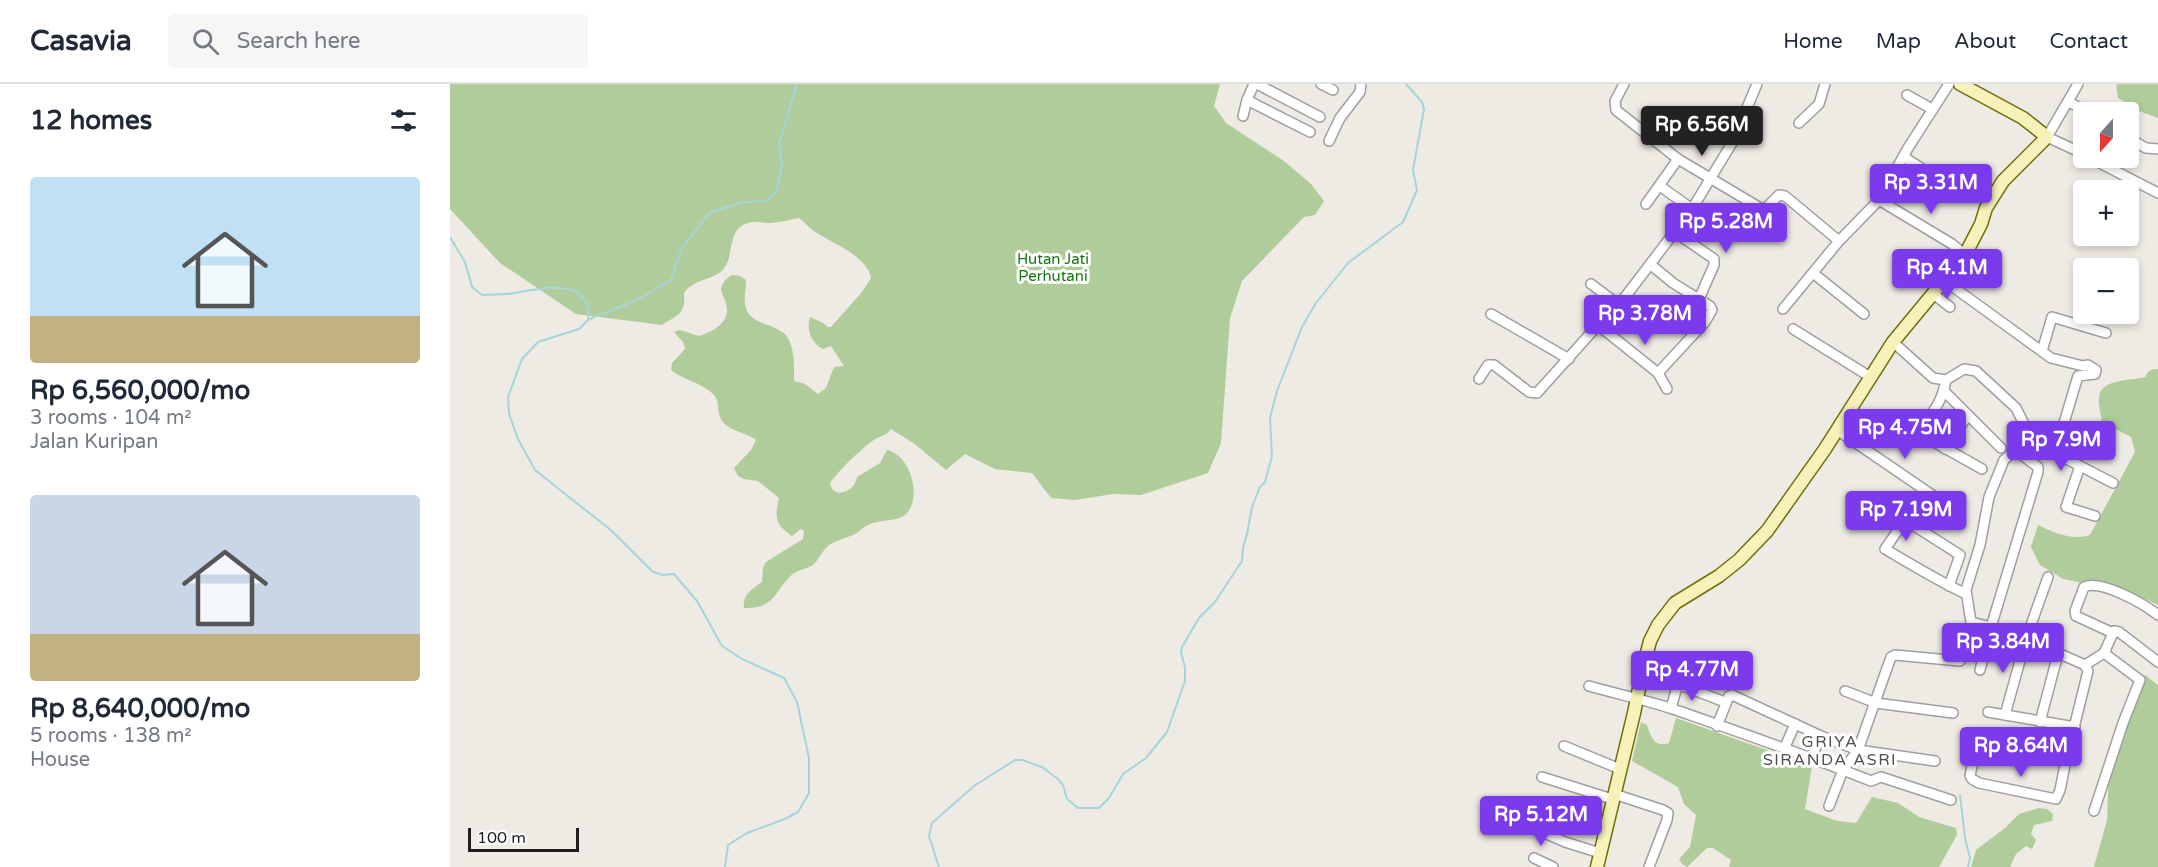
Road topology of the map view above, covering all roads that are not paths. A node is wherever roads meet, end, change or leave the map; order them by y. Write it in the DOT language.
graph roads {
  1 [pos="1255,84"];
  2 [pos="1321,84"];
  3 [pos="1361,84"];
  4 [pos="1624,84"];
  5 [pos="1757,84"];
  6 [pos="1825,84"];
  7 [pos="1949,84"];
  8 [pos="1960,84"];
  9 [pos="2078,84"];
  10 [pos="1332,90"];
  11 [pos="1907,95"];
  12 [pos="1246,100"];
  13 [pos="2069,102"];
  14 [pos="2073,104"];
  15 [pos="1932,110"];
  16 [pos="1243,116"];
  17 [pos="1320,117"];
  18 [pos="1798,123"];
  19 [pos="1310,132"];
  20 [pos="2047,137"];
  21 [pos="1329,141"];
  22 [pos="2139,144"];
  23 [pos="2073,149"];
  24 [pos="2158,149"];
  25 [pos="1904,157"];
  26 [pos="1678,159"];
  27 [pos="2109,168"];
  28 [pos="1712,178"];
  29 [pos="1944,183"];
  30 [pos="1660,186"];
  31 [pos="2158,193"];
  32 [pos="1879,200"];
  33 [pos="1646,204"];
  34 [pos="1692,210"];
  35 [pos="1675,232"];
  36 [pos="1839,241"];
  37 [pos="1965,255"];
  38 [pos="1650,264"];
  39 [pos="1813,273"];
  40 [pos="1945,281"];
  41 [pos="1591,284"];
  42 [pos="1932,293"];
  43 [pos="1699,299"];
  44 [pos="1619,305"];
  45 [pos="1950,307"];
  46 [pos="1783,309"];
  47 [pos="1491,314"];
  48 [pos="1864,314"];
  49 [pos="1598,325"];
  50 [pos="1792,329"];
  51 [pos="2106,333"];
  52 [pos="1893,342"];
  53 [pos="2042,351"];
  54 [pos="1569,359"];
  55 [pos="1658,373"];
  56 [pos="1872,378"];
  57 [pos="1479,379"];
  58 [pos="1946,380"];
  59 [pos="1667,389"];
  60 [pos="1944,391"];
  61 [pos="1968,415"];
  62 [pos="2064,423"];
  63 [pos="1837,430"];
  64 [pos="2024,434"];
  65 [pos="2001,448"];
  66 [pos="1945,450"];
  67 [pos="2015,450"];
  68 [pos="2080,466"];
  69 [pos="1982,469"];
  70 [pos="2113,483"];
  71 [pos="1957,512"];
  72 [pos="2095,516"];
  73 [pos="2048,577"];
  74 [pos="1949,585"];
  75 [pos="1966,592"];
  76 [pos="2158,615"];
  77 [pos="1991,627"];
  78 [pos="2113,633"];
  79 [pos="2026,639"];
  80 [pos="2104,653"];
  81 [pos="2058,654"];
  82 [pos="1960,661"];
  83 [pos="2158,662"];
  84 [pos="2085,665"];
  85 [pos="1980,670"];
  86 [pos="1590,686"];
  87 [pos="1845,691"];
  88 [pos="1636,700"];
  89 [pos="1725,702"];
  90 [pos="1876,704"];
  91 [pos="1671,708"];
  92 [pos="1988,712"];
  93 [pos="1953,713"];
  94 [pos="2006,716"];
  95 [pos="2040,722"];
  96 [pos="1795,724"];
  97 [pos="1717,726"];
  98 [pos="2075,727"];
  99 [pos="1821,736"];
  100 [pos="1564,746"];
  101 [pos="1785,747"];
  102 [pos="1858,750"];
  103 [pos="1811,758"];
  104 [pos="2067,760"];
  105 [pos="1935,761"];
  106 [pos="1620,769"];
  107 [pos="1843,770"];
  108 [pos="1542,777"];
  109 [pos="1613,797"];
  110 [pos="1951,800"];
  111 [pos="1829,806"];
  112 [pos="2094,810"];
  113 [pos="1494,811"];
  114 [pos="1600,852"];
  115 [pos="1534,858"];
  116 [pos="1553,867"];
  117 [pos="1597,867"];
  118 [pos="1649,867"];
  1 -- 12 [label="street"];
  1 -- 17 [label="street"];
  2 -- 10 [label="street"];
  3 -- 21 [label="street"];
  4 -- 26 [label="street"];
  5 -- 28 [label="street"];
  6 -- 18 [label="street"];
  7 -- 15 [label="street"];
  8 -- 20 [label="street"];
  9 -- 13 [label="street"];
  11 -- 15 [label="street"];
  12 -- 16 [label="street"];
  12 -- 19 [label="street"];
  13 -- 14 [label="street"];
  13 -- 20 [label="street"];
  15 -- 25 [label="street"];
  20 -- 23 [label="street"];
  20 -- 37 [label="street"];
  22 -- 24 [label="street"];
  25 -- 29 [label="street"];
  25 -- 32 [label="street"];
  26 -- 28 [label="street"];
  26 -- 30 [label="street"];
  27 -- 31 [label="street"];
  28 -- 34 [label="street"];
  28 -- 36 [label="street"];
  30 -- 33 [label="street"];
  30 -- 34 [label="street"];
  32 -- 36 [label="street"];
  32 -- 37 [label="street"];
  34 -- 35 [label="street"];
  35 -- 38 [label="street"];
  35 -- 43 [label="street"];
  36 -- 39 [label="street"];
  37 -- 40 [label="street"];
  38 -- 43 [label="street"];
  38 -- 44 [label="street"];
  39 -- 46 [label="street"];
  39 -- 48 [label="street"];
  40 -- 42 [label="street"];
  40 -- 53 [label="street"];
  41 -- 44 [label="street"];
  42 -- 45 [label="street"];
  42 -- 52 [label="street"];
  43 -- 55 [label="street"];
  44 -- 49 [label="street"];
  47 -- 54 [label="street"];
  49 -- 54 [label="street"];
  49 -- 55 [label="street"];
  50 -- 56 [label="street"];
  51 -- 53 [label="street"];
  52 -- 56 [label="street"];
  52 -- 58 [label="street"];
  53 -- 62 [label="street"];
  54 -- 57 [label="street"];
  55 -- 59 [label="street"];
  56 -- 63 [label="street"];
  58 -- 60 [label="street"];
  58 -- 64 [label="street"];
  60 -- 61 [label="street"];
  60 -- 66 [label="street"];
  61 -- 65 [label="street"];
  61 -- 66 [label="street"];
  63 -- 71 [label="street"];
  63 -- 88 [label="street"];
  64 -- 67 [label="street"];
  64 -- 68 [label="street"];
  66 -- 69 [label="street"];
  67 -- 75 [label="street"];
  67 -- 77 [label="street"];
  68 -- 70 [label="street"];
  68 -- 72 [label="street"];
  73 -- 79 [label="street"];
  74 -- 74 [label="street"];
  74 -- 75 [label="street"];
  75 -- 77 [label="street"];
  76 -- 78 [label="street"];
  77 -- 79 [label="street"];
  77 -- 85 [label="street"];
  78 -- 80 [label="street"];
  78 -- 83 [label="street"];
  79 -- 81 [label="street"];
  79 -- 94 [label="street"];
  80 -- 84 [label="street"];
  80 -- 112 [label="street"];
  81 -- 84 [label="street"];
  81 -- 95 [label="street"];
  82 -- 90 [label="street"];
  84 -- 98 [label="street"];
  86 -- 88 [label="street"];
  87 -- 90 [label="street"];
  88 -- 91 [label="street"];
  88 -- 106 [label="street"];
  89 -- 91 [label="street"];
  89 -- 96 [label="street"];
  89 -- 97 [label="street"];
  90 -- 93 [label="street"];
  90 -- 102 [label="street"];
  91 -- 97 [label="street"];
  92 -- 94 [label="street"];
  94 -- 95 [label="street"];
  95 -- 98 [label="street"];
  96 -- 99 [label="street"];
  96 -- 101 [label="street"];
  97 -- 101 [label="street"];
  98 -- 104 [label="street"];
  99 -- 102 [label="street"];
  99 -- 103 [label="street"];
  100 -- 106 [label="street"];
  101 -- 103 [label="street"];
  102 -- 105 [label="street"];
  102 -- 107 [label="street"];
  103 -- 107 [label="street"];
  104 -- 104 [label="street"];
  106 -- 109 [label="street"];
  107 -- 110 [label="street"];
  107 -- 111 [label="street"];
  108 -- 109 [label="street"];
  109 -- 114 [label="street"];
  109 -- 118 [label="street"];
  113 -- 114 [label="street"];
  114 -- 117 [label="street"];
  115 -- 116 [label="street"];
}
